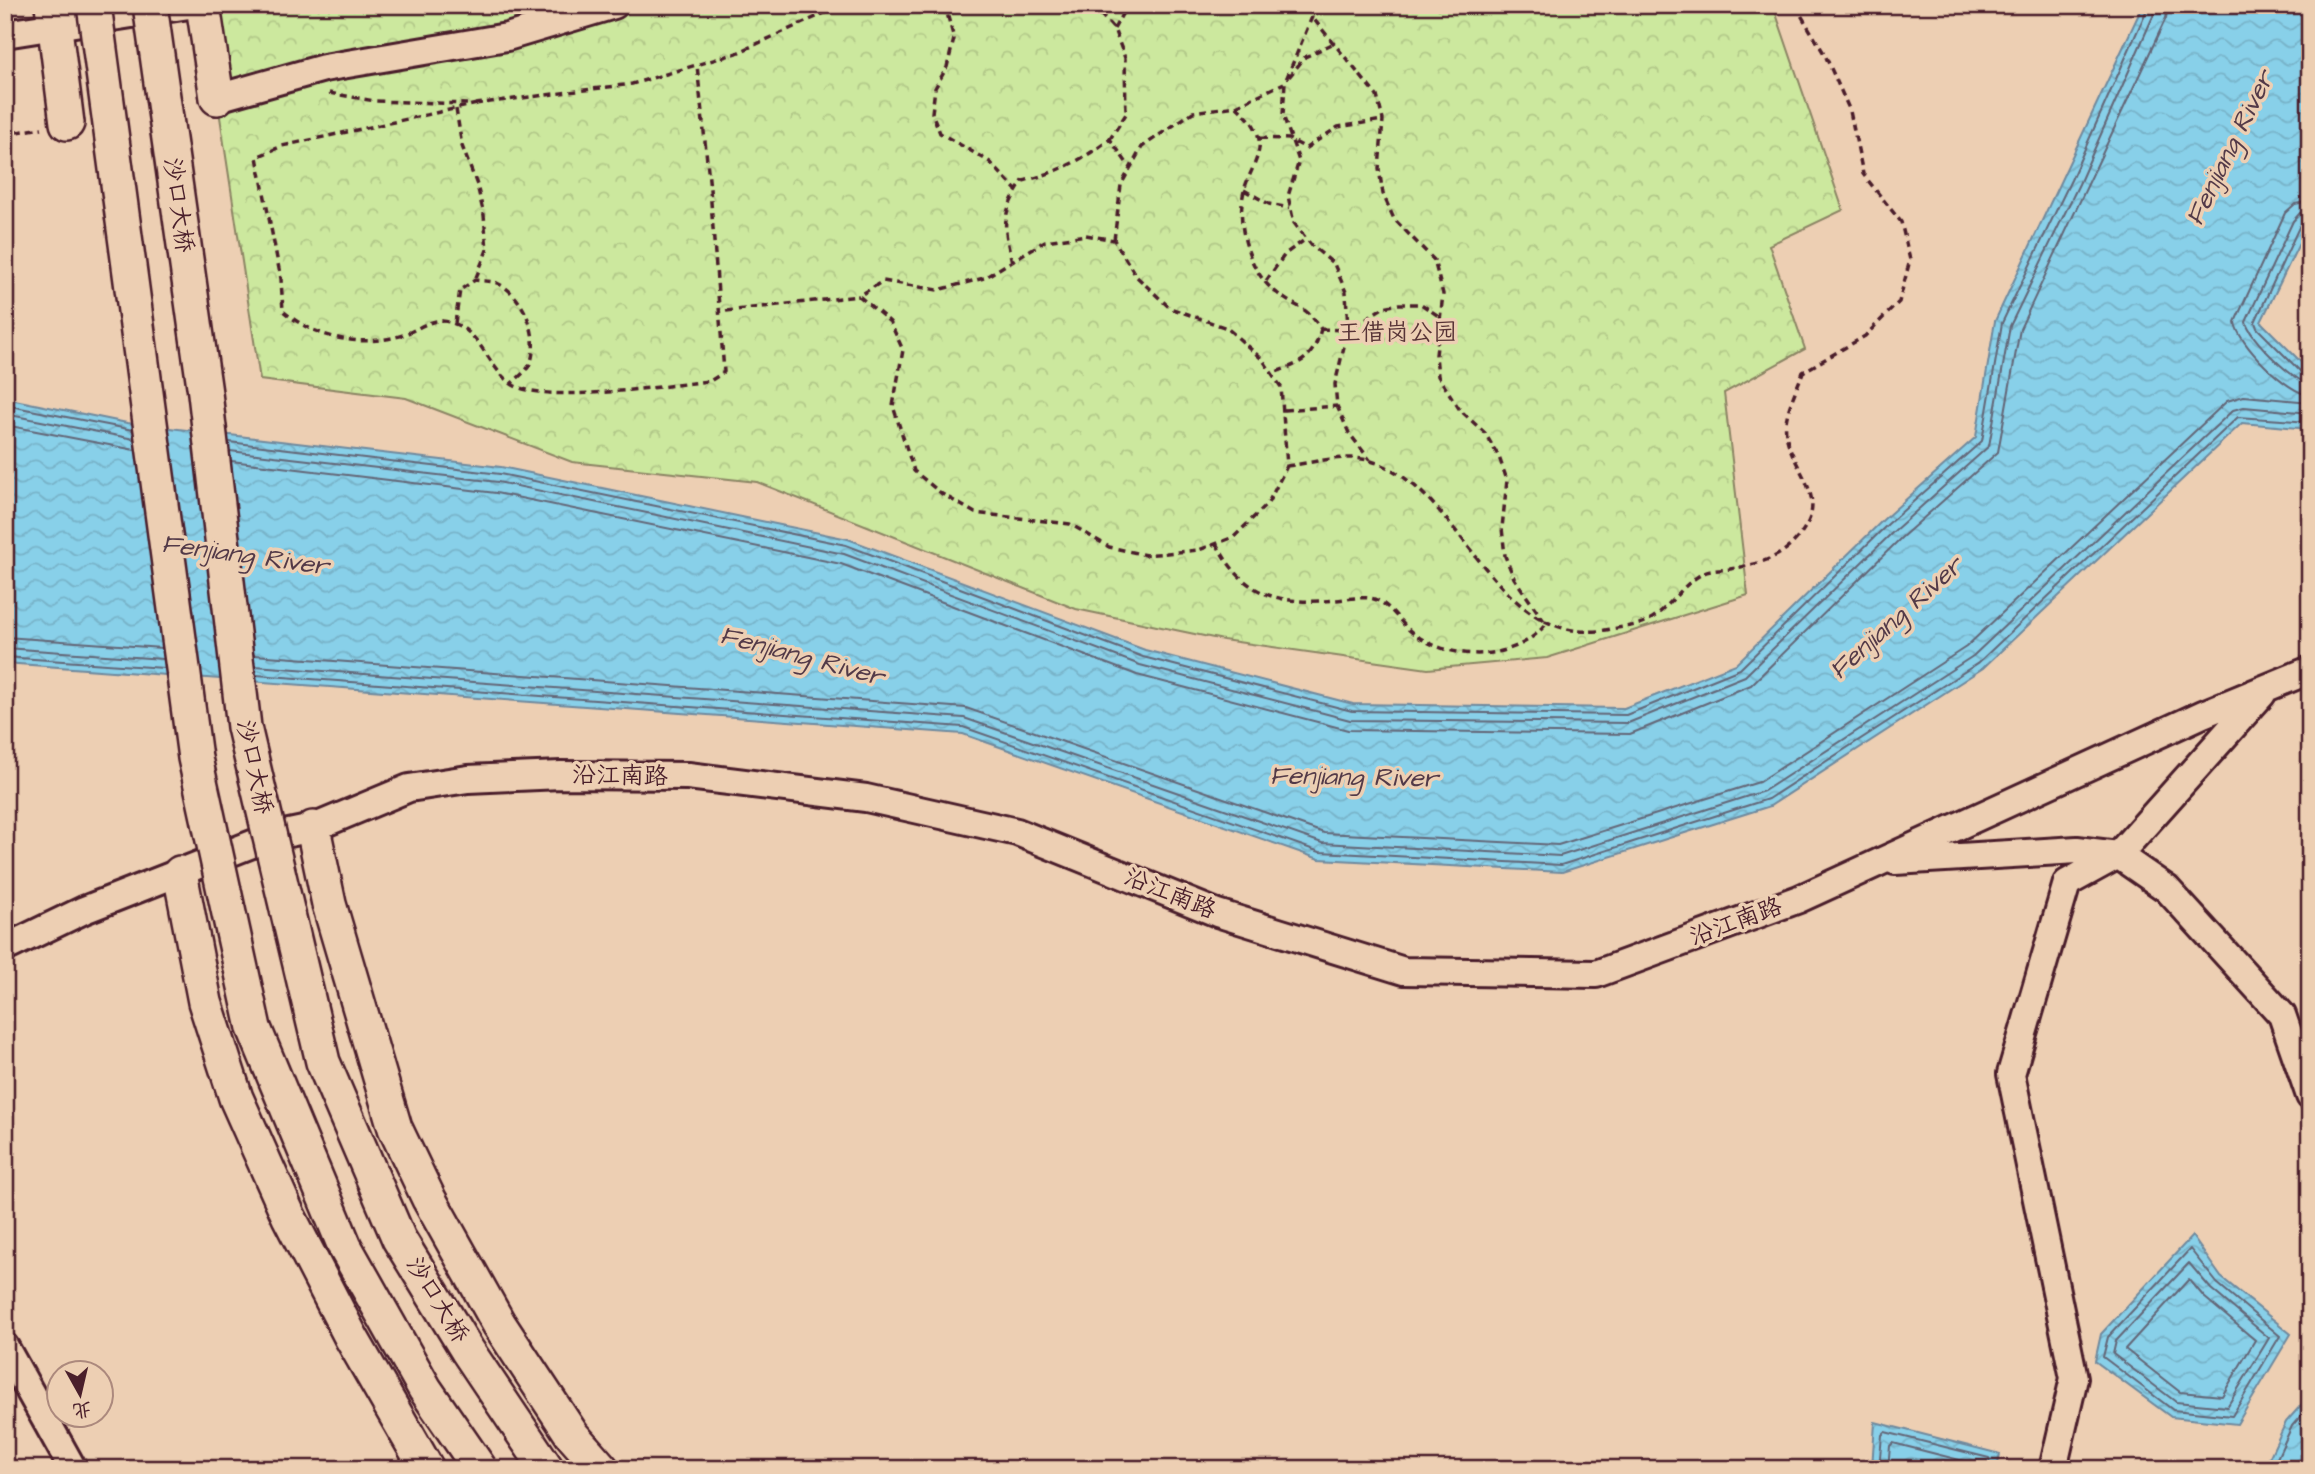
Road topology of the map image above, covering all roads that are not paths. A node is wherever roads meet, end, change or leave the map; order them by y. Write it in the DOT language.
graph roads {
  1 [pos="94,5"];
  2 [pos="150,5"];
  3 [pos="189,5"];
  4 [pos="204,5"];
  5 [pos="614,5"];
  6 [pos="53,15"];
  7 [pos="5,34"];
  8 [pos="216,98"];
  9 [pos="67,124"];
  10 [pos="2310,670"];
  11 [pos="2268,688"];
  12 [pos="313,828"];
  13 [pos="2118,855"];
  14 [pos="1880,862"];
  15 [pos="180,873"];
  16 [pos="5,948"];
  17 [pos="2310,1097"];
  18 [pos="5,1347"];
  19 [pos="73,1469"];
  20 [pos="427,1469"];
  21 [pos="480,1469"];
  22 [pos="547,1469"];
  23 [pos="602,1469"];
  24 [pos="2053,1469"];
  1 -- 21 [label="main road, bridge"];
  2 -- 22 [label="main road, 沙口大桥, bridge"];
  3 -- 6 [label="street"];
  4 -- 8 [label="main road"];
  5 -- 8 [label="street"];
  6 -- 7 [label="street"];
  6 -- 9 [label="main road"];
  10 -- 11 [label="street, 沿江南路"];
  11 -- 13 [label="street"];
  11 -- 14 [label="street, 沿江南路"];
  12 -- 14 [label="street, 沿江南路"];
  12 -- 15 [label="street, 沿江南路"];
  12 -- 23 [label="main road"];
  13 -- 14 [label="street"];
  13 -- 17 [label="street"];
  13 -- 24 [label="street"];
  15 -- 16 [label="street, 沿江南路"];
  15 -- 20 [label="main road"];
  18 -- 19 [label="street"];
}
